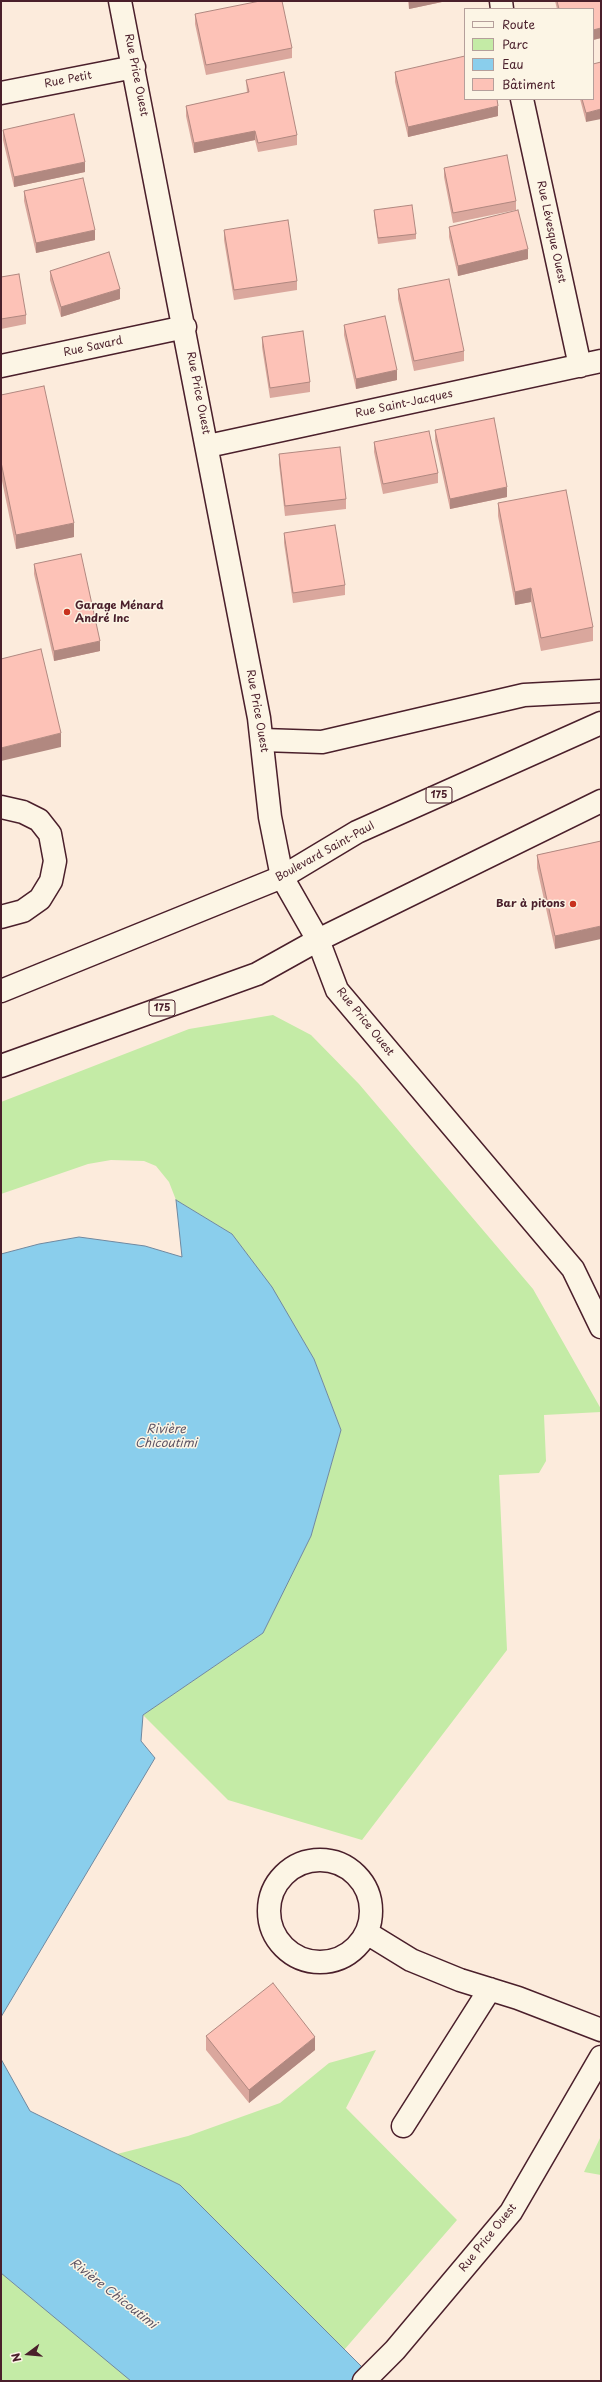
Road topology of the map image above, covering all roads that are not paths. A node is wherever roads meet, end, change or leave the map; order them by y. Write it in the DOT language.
graph roads {
  1 [pos="120,1"];
  2 [pos="134,67"];
  3 [pos="1,93"];
  4 [pos="522,100"];
  5 [pos="185,327"];
  6 [pos="601,361"];
  7 [pos="1,366"];
  8 [pos="580,366"];
  9 [pos="208,446"];
  10 [pos="601,691"];
  11 [pos="601,723"];
  12 [pos="263,740"];
  13 [pos="601,801"];
  14 [pos="1,807"];
  15 [pos="282,877"];
  16 [pos="1,917"];
  17 [pos="318,940"];
  18 [pos="1,991"];
  19 [pos="1,1066"];
  20 [pos="601,1327"];
  21 [pos="367,1933"];
  22 [pos="490,1989"];
  23 [pos="601,2030"];
  24 [pos="601,2057"];
  25 [pos="403,2126"];
  26 [pos="364,2381"];
  1 -- 2 [label="street, Rue Price Ouest"];
  2 -- 3 [label="street, Rue Petit"];
  2 -- 5 [label="street, Rue Price Ouest"];
  4 -- 8 [label="street, Rue Lévesque Ouest"];
  5 -- 7 [label="street, Rue Savard"];
  5 -- 9 [label="street, Rue Price Ouest"];
  6 -- 8 [label="street, Rue Saint-Jacques"];
  8 -- 9 [label="street, Rue Saint-Jacques"];
  9 -- 12 [label="street, Rue Price Ouest"];
  10 -- 12 [label="street"];
  11 -- 15 [label="street, Boulevard Saint-Paul / 175"];
  12 -- 15 [label="street, Rue Price Ouest"];
  13 -- 17 [label="street, 175"];
  14 -- 16 [label="street"];
  15 -- 17 [label="street, Rue Price Ouest"];
  15 -- 18 [label="street, Boulevard Saint-Paul / 175"];
  17 -- 19 [label="street, 175"];
  17 -- 20 [label="street, Rue Price Ouest"];
  21 -- 21 [label="street"];
  21 -- 22 [label="street"];
  22 -- 23 [label="street"];
  22 -- 25 [label="street"];
  24 -- 26 [label="street, Rue Price Ouest"];
}
